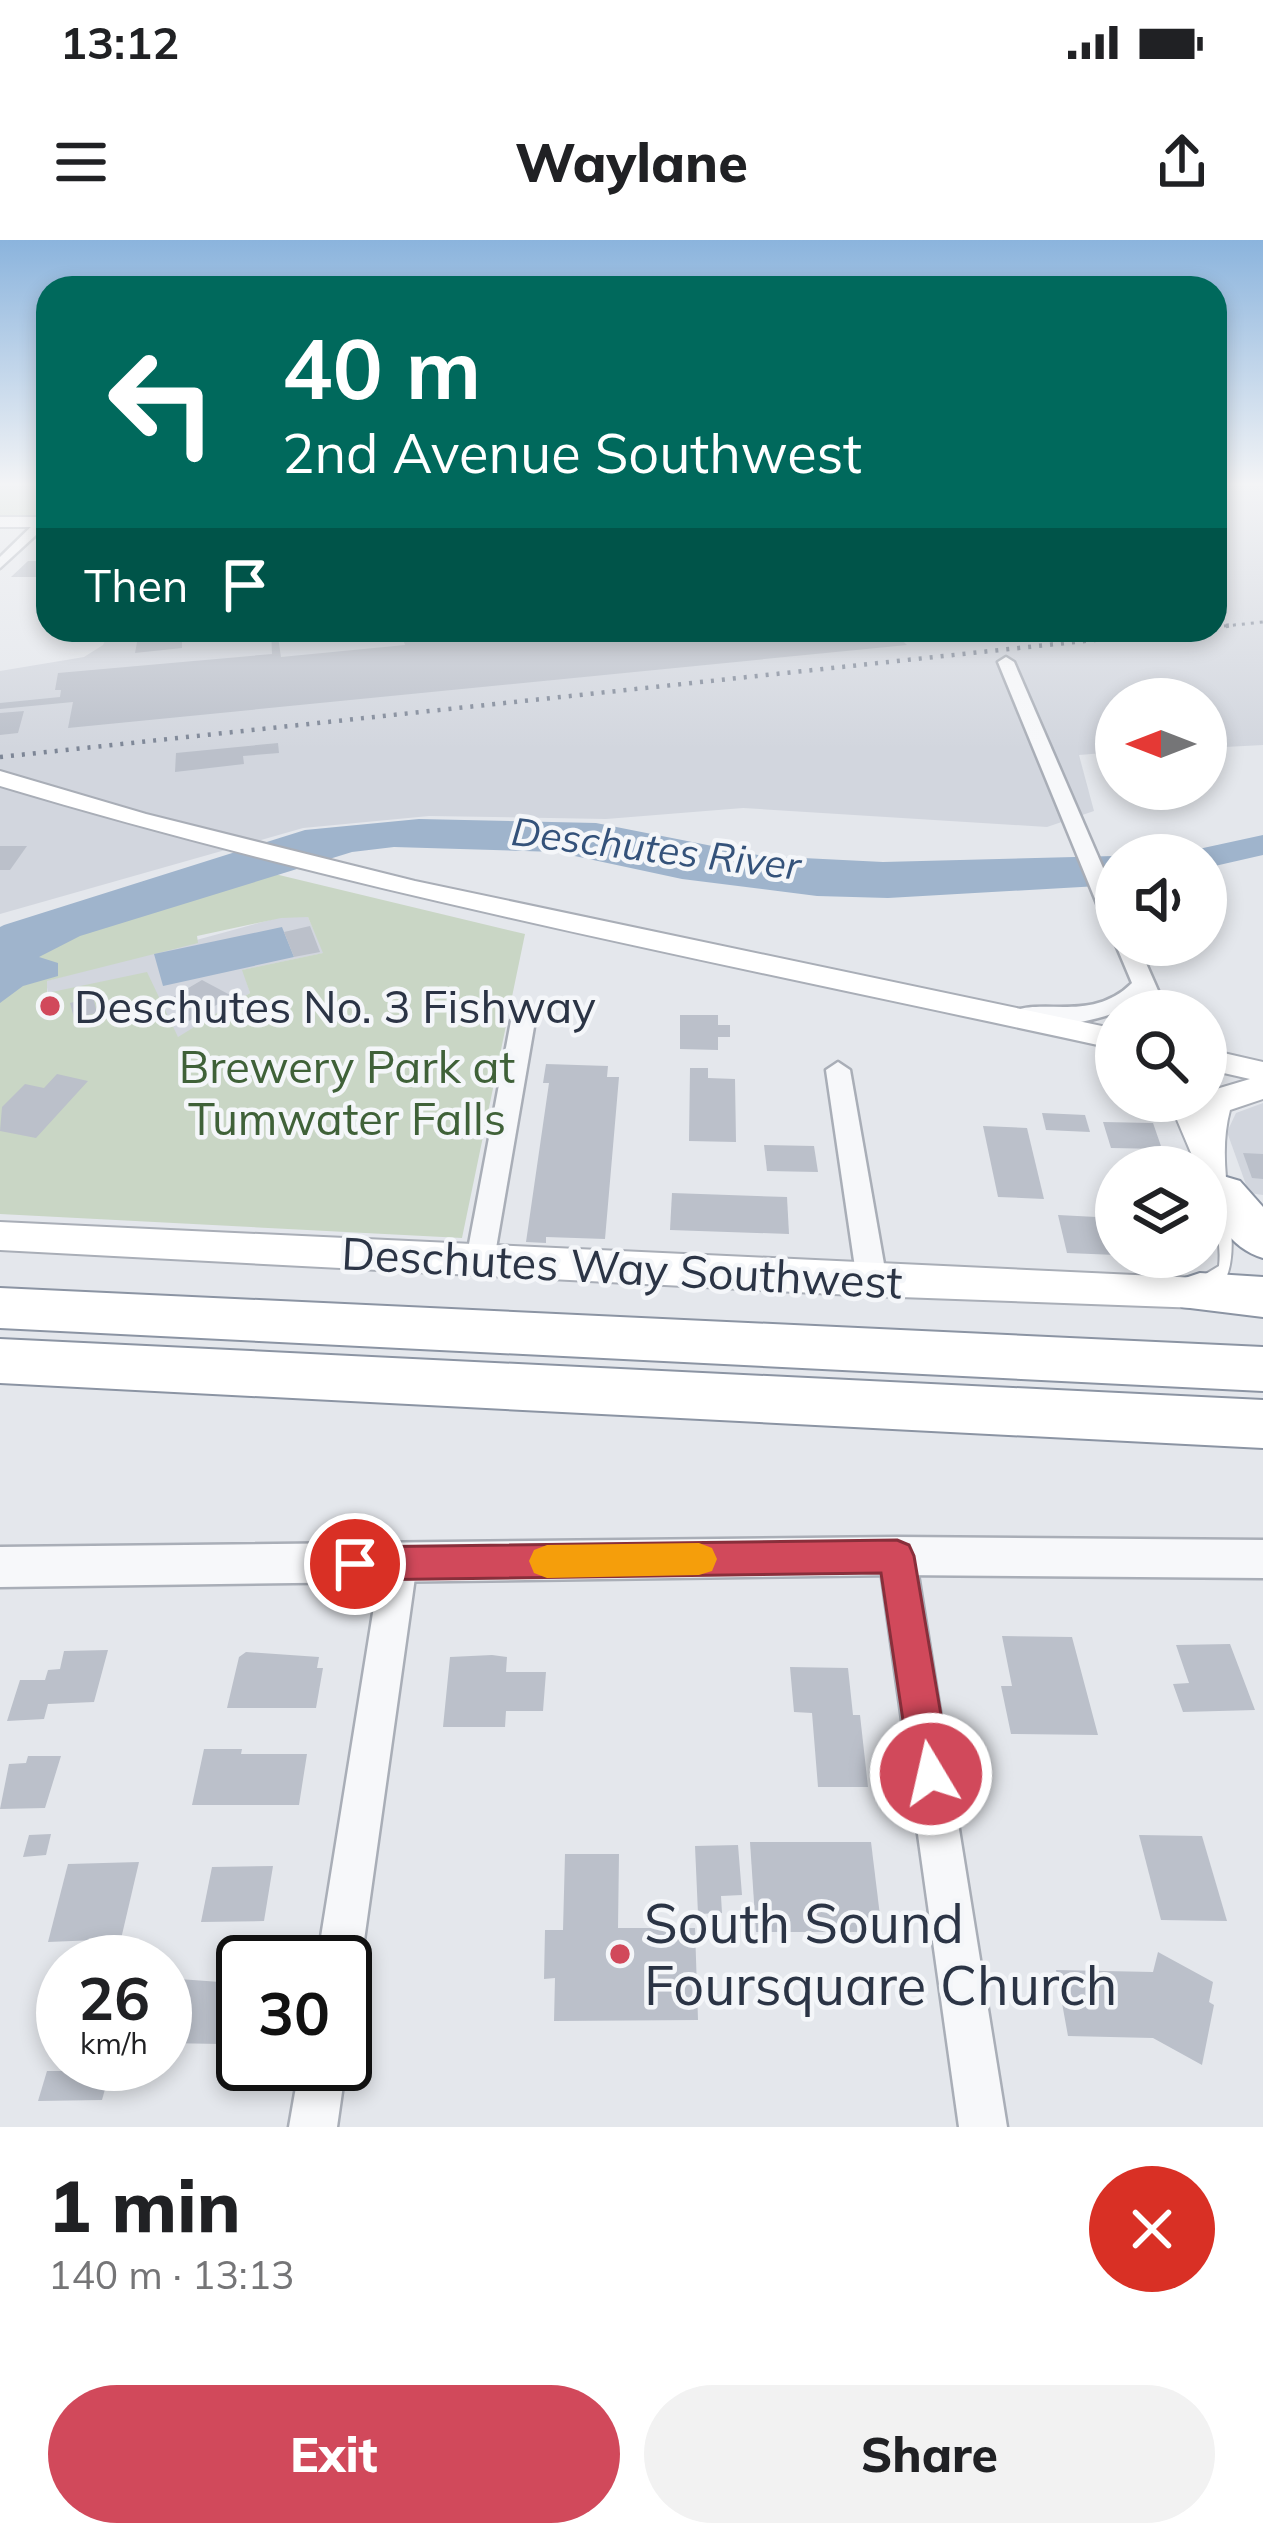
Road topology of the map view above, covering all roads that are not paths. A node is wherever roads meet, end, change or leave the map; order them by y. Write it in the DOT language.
graph roads {
  1 [pos="1006,662"];
  2 [pos="0,778"];
  3 [pos="1095,874"];
  4 [pos="1135,966"];
  5 [pos="1144,985"];
  6 [pos="1146,990"];
  7 [pos="1013,1016"];
  8 [pos="523,1021"];
  9 [pos="1095,1034"];
  10 [pos="1227,1064"];
  11 [pos="838,1070"];
  12 [pos="1263,1072"];
  13 [pos="1263,1088"];
  14 [pos="1212,1146"];
  15 [pos="1227,1220"];
  16 [pos="0,1236"];
  17 [pos="480,1260"];
  18 [pos="1241,1275"];
  19 [pos="872,1282"];
  20 [pos="0,1308"];
  21 [pos="0,1361"];
  22 [pos="1263,1369"];
  23 [pos="0,1383"];
  24 [pos="592,1390"];
  25 [pos="1263,1424"];
  26 [pos="897,1556"];
  27 [pos="1263,1558"];
  28 [pos="399,1563"];
  29 [pos="0,1567"];
  30 [pos="342,1935"];
  31 [pos="319,2091"];
  32 [pos="313,2127"];
  33 [pos="983,2127"];
  1 -- 3 [label="street"];
  2 -- 7 [label="main road"];
  4 -- 5 [label="street"];
  5 -- 6 [label="street"];
  5 -- 7 [label="street"];
  7 -- 9 [label="main road"];
  8 -- 17 [label="street"];
  10 -- 12 [label="main road"];
  11 -- 19 [label="street"];
  13 -- 14 [label="main road"];
  15 -- 18 [label="highway"];
  16 -- 17 [label="main road, Deschutes Way Southwest"];
  17 -- 19 [label="main road, Deschutes Way Southwest"];
  18 -- 19 [label="main road, Deschutes Way Southwest"];
  20 -- 22 [label="highway"];
  21 -- 24 [label="highway"];
  23 -- 24 [label="highway"];
  24 -- 25 [label="highway"];
  26 -- 27 [label="street"];
  26 -- 28 [label="street"];
  26 -- 33 [label="street"];
  28 -- 29 [label="street"];
  28 -- 30 [label="street"];
  31 -- 32 [label="street"];
}
